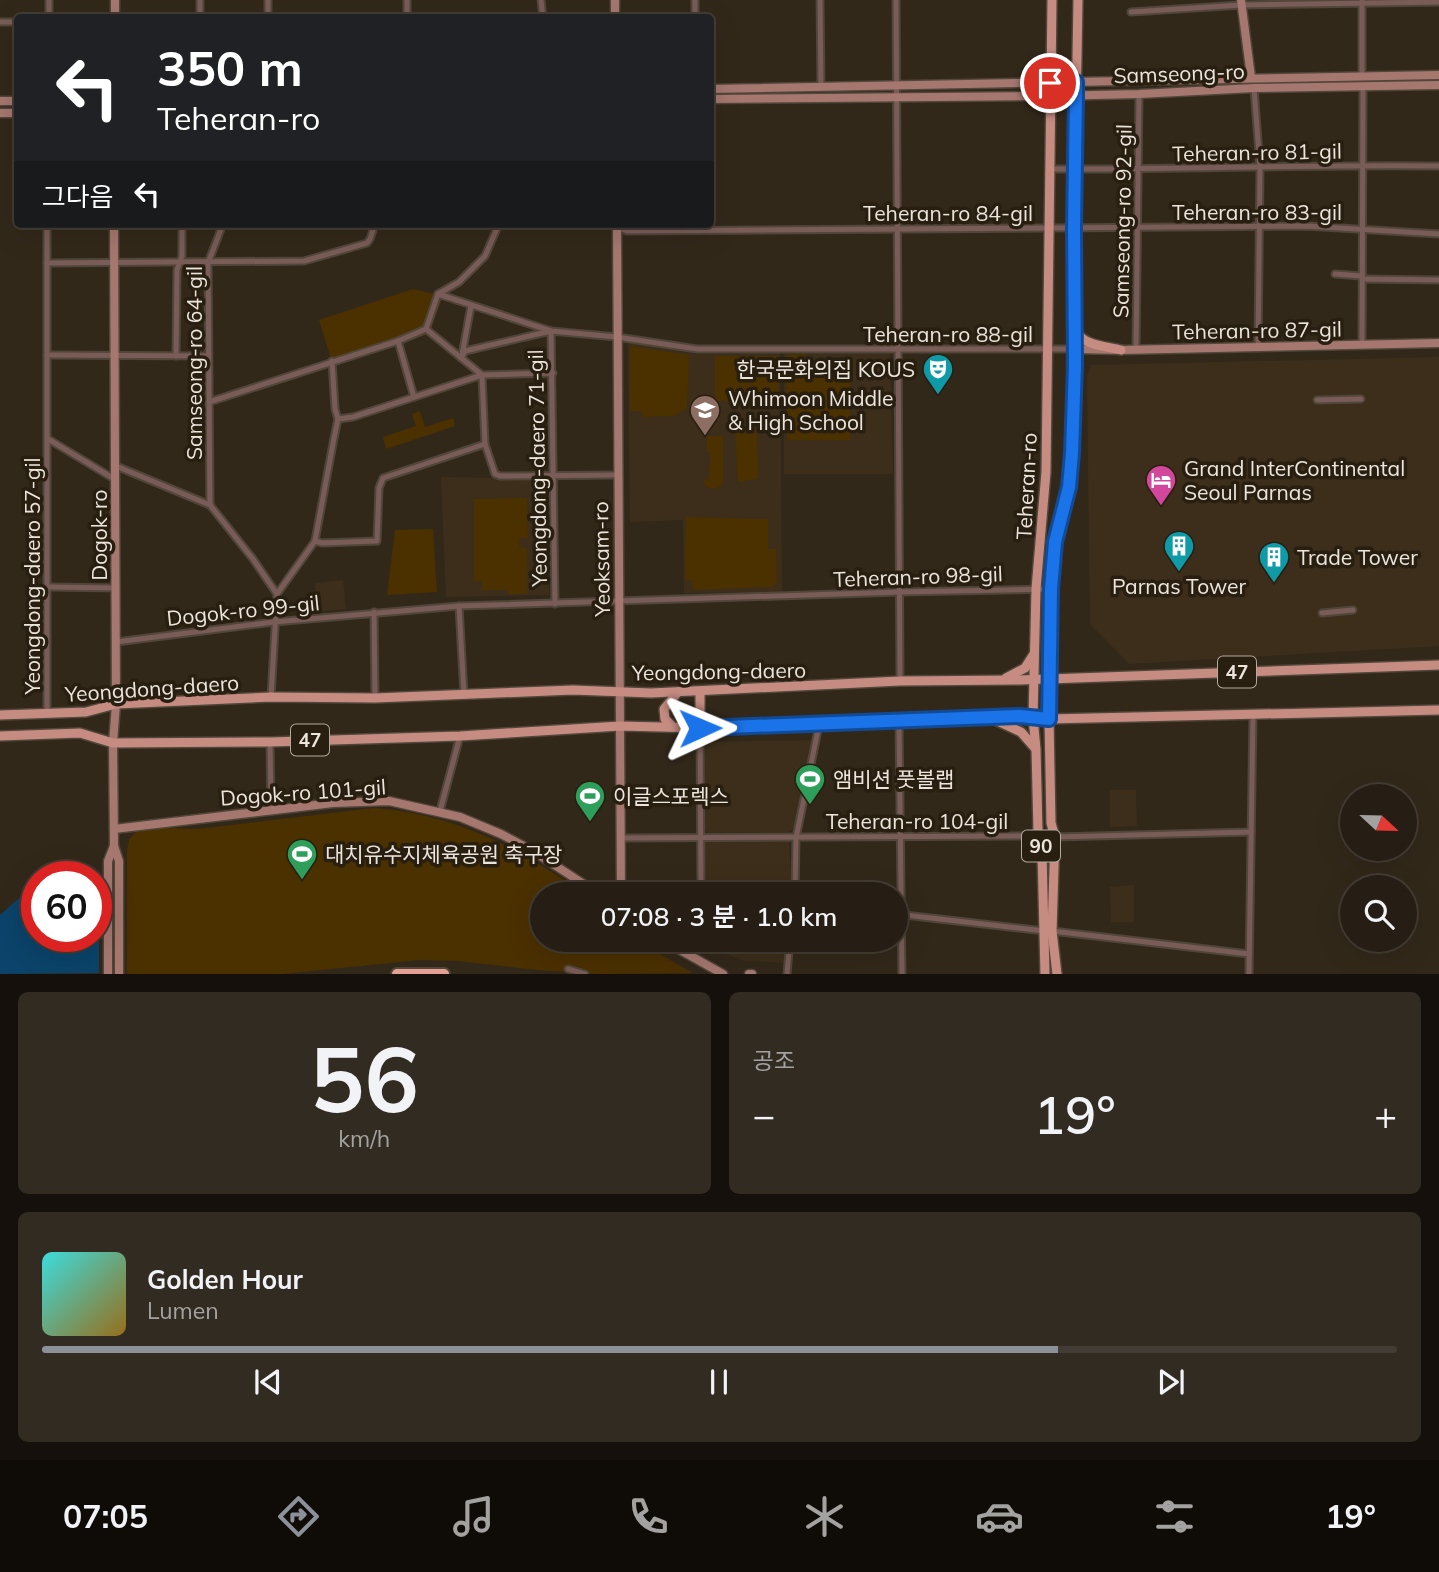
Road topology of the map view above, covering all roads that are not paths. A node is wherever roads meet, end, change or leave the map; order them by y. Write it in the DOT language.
graph roads {
  1 [pos="820,0"];
  2 [pos="896,0"];
  3 [pos="1052,0"];
  4 [pos="1078,0"];
  5 [pos="1436,1"];
  6 [pos="1241,2"];
  7 [pos="1362,2"];
  8 [pos="1131,12"];
  9 [pos="1439,75"];
  10 [pos="1362,76"];
  11 [pos="1251,77"];
  12 [pos="1076,82"];
  13 [pos="897,83"];
  14 [pos="1050,83"];
  15 [pos="1439,85"];
  16 [pos="821,86"];
  17 [pos="1363,86"];
  18 [pos="1254,88"];
  19 [pos="714,89"];
  20 [pos="1076,94"];
  21 [pos="1139,94"];
  22 [pos="1050,96"];
  23 [pos="897,97"];
  24 [pos="714,99"];
  25 [pos="1364,165"];
  26 [pos="1439,166"];
  27 [pos="1260,167"];
  28 [pos="1048,169"];
  29 [pos="1075,170"];
  30 [pos="1140,170"];
  31 [pos="1139,226"];
  32 [pos="1074,227"];
  33 [pos="1260,227"];
  34 [pos="47,228"];
  35 [pos="114,228"];
  36 [pos="182,228"];
  37 [pos="221,228"];
  38 [pos="374,228"];
  39 [pos="497,228"];
  40 [pos="615,228"];
  41 [pos="623,228"];
  42 [pos="1363,228"];
  43 [pos="898,229"];
  44 [pos="1048,229"];
  45 [pos="1439,234"];
  46 [pos="208,262"];
  47 [pos="47,263"];
  48 [pos="114,263"];
  49 [pos="179,263"];
  50 [pos="1335,274"];
  51 [pos="1362,277"];
  52 [pos="1439,280"];
  53 [pos="438,295"];
  54 [pos="471,306"];
  55 [pos="1074,328"];
  56 [pos="426,329"];
  57 [pos="551,331"];
  58 [pos="617,337"];
  59 [pos="398,341"];
  60 [pos="1439,343"];
  61 [pos="1362,345"];
  62 [pos="1258,348"];
  63 [pos="897,349"];
  64 [pos="1048,349"];
  65 [pos="1075,349"];
  66 [pos="1136,349"];
  67 [pos="1121,350"];
  68 [pos="47,355"];
  69 [pos="115,355"];
  70 [pos="176,356"];
  71 [pos="207,356"];
  72 [pos="461,358"];
  73 [pos="332,361"];
  74 [pos="553,373"];
  75 [pos="482,375"];
  76 [pos="414,397"];
  77 [pos="1361,399"];
  78 [pos="1317,400"];
  79 [pos="209,402"];
  80 [pos="338,419"];
  81 [pos="48,439"];
  82 [pos="485,444"];
  83 [pos="116,466"];
  84 [pos="553,475"];
  85 [pos="617,475"];
  86 [pos="116,480"];
  87 [pos="210,505"];
  88 [pos="315,541"];
  89 [pos="48,587"];
  90 [pos="116,588"];
  91 [pos="1036,589"];
  92 [pos="1051,589"];
  93 [pos="900,592"];
  94 [pos="277,594"];
  95 [pos="619,599"];
  96 [pos="555,604"];
  97 [pos="459,606"];
  98 [pos="1353,610"];
  99 [pos="374,612"];
  100 [pos="1322,613"];
  101 [pos="274,622"];
  102 [pos="116,642"];
  103 [pos="1036,650"];
  104 [pos="1439,665"];
  105 [pos="1035,679"];
  106 [pos="1049,679"];
  107 [pos="1002,680"];
  108 [pos="900,681"];
  109 [pos="621,690"];
  110 [pos="678,692"];
  111 [pos="700,692"];
  112 [pos="464,694"];
  113 [pos="271,697"];
  114 [pos="375,698"];
  115 [pos="116,704"];
  116 [pos="1439,710"];
  117 [pos="47,713"];
  118 [pos="0,715"];
  119 [pos="1253,715"];
  120 [pos="991,718"];
  121 [pos="1033,718"];
  122 [pos="1049,719"];
  123 [pos="900,722"];
  124 [pos="818,725"];
  125 [pos="620,726"];
  126 [pos="673,727"];
  127 [pos="700,728"];
  128 [pos="0,736"];
  129 [pos="460,736"];
  130 [pos="270,742"];
  131 [pos="114,743"];
  132 [pos="1036,749"];
  133 [pos="271,810"];
  134 [pos="440,811"];
  135 [pos="114,830"];
  136 [pos="1038,832"];
  137 [pos="1251,832"];
  138 [pos="701,837"];
  139 [pos="902,837"];
  140 [pos="1055,837"];
  141 [pos="621,838"];
  142 [pos="796,838"];
  143 [pos="114,846"];
  144 [pos="582,882"];
  145 [pos="621,882"];
  146 [pos="701,882"];
  147 [pos="795,882"];
  148 [pos="900,882"];
  149 [pos="908,916"];
  150 [pos="1048,931"];
  151 [pos="684,952"];
  152 [pos="789,952"];
  153 [pos="901,952"];
  154 [pos="1249,954"];
  155 [pos="568,969"];
  156 [pos="108,974"];
  157 [pos="118,974"];
  158 [pos="397,974"];
  159 [pos="444,974"];
  160 [pos="584,974"];
  161 [pos="723,974"];
  162 [pos="786,974"];
  163 [pos="902,974"];
  164 [pos="1045,974"];
  165 [pos="1057,974"];
  166 [pos="1249,974"];
  1 -- 16 [label="street"];
  2 -- 13 [label="street"];
  3 -- 14 [label="main road, Teheran-ro / 90"];
  4 -- 12 [label="main road, Teheran-ro / 90"];
  5 -- 7 [label="street"];
  6 -- 7 [label="street"];
  6 -- 8 [label="street"];
  6 -- 11 [label="main road"];
  7 -- 10 [label="street"];
  9 -- 10 [label="main road, Samseong-ro"];
  10 -- 11 [label="main road, Samseong-ro"];
  11 -- 12 [label="main road, Samseong-ro"];
  12 -- 14 [label="main road, Samseong-ro"];
  12 -- 20 [label="main road, Teheran-ro / 90"];
  13 -- 14 [label="main road, Samseong-ro"];
  13 -- 16 [label="main road, Samseong-ro"];
  13 -- 23 [label="street"];
  14 -- 22 [label="main road, Teheran-ro / 90"];
  15 -- 17 [label="main road, Samseong-ro"];
  16 -- 19 [label="main road, Samseong-ro"];
  17 -- 18 [label="main road, Samseong-ro"];
  17 -- 25 [label="street"];
  18 -- 21 [label="main road, Samseong-ro"];
  18 -- 27 [label="street"];
  20 -- 21 [label="main road, Samseong-ro"];
  20 -- 22 [label="main road, Samseong-ro"];
  20 -- 29 [label="main road, Teheran-ro / 90"];
  21 -- 30 [label="street, Samseong-ro 92-gil"];
  22 -- 23 [label="main road, Samseong-ro"];
  22 -- 28 [label="main road, Teheran-ro / 90"];
  23 -- 24 [label="main road, Samseong-ro"];
  23 -- 43 [label="street"];
  25 -- 26 [label="street, Teheran-ro 81-gil"];
  25 -- 27 [label="street, Teheran-ro 81-gil"];
  25 -- 42 [label="street"];
  27 -- 30 [label="street, Teheran-ro 81-gil"];
  27 -- 33 [label="street"];
  28 -- 29 [label="street, Teheran-ro 81-gil"];
  28 -- 44 [label="main road, Teheran-ro / 90"];
  29 -- 30 [label="street, Teheran-ro 81-gil"];
  29 -- 32 [label="main road, Teheran-ro / 90"];
  30 -- 31 [label="street, Samseong-ro 92-gil"];
  31 -- 32 [label="street, Teheran-ro 83-gil"];
  31 -- 33 [label="street, Teheran-ro 83-gil"];
  31 -- 66 [label="street, Samseong-ro 92-gil"];
  32 -- 44 [label="street, Teheran-ro 84-gil"];
  32 -- 55 [label="main road, Teheran-ro / 90"];
  33 -- 42 [label="street, Teheran-ro 83-gil"];
  33 -- 62 [label="street"];
  34 -- 47 [label="street, Yeongdong-daero 57-gil"];
  35 -- 48 [label="main road, Dogok-ro"];
  36 -- 49 [label="street"];
  37 -- 46 [label="street, Samseong-ro 64-gil"];
  38 -- 46 [label="street"];
  39 -- 53 [label="street"];
  40 -- 58 [label="main road, Yeoksam-ro"];
  41 -- 43 [label="street, Teheran-ro 84-gil"];
  42 -- 45 [label="street, Teheran-ro 83-gil"];
  42 -- 51 [label="street"];
  43 -- 44 [label="street, Teheran-ro 84-gil"];
  43 -- 63 [label="street"];
  44 -- 64 [label="main road, Teheran-ro / 90"];
  46 -- 49 [label="street"];
  46 -- 71 [label="street, Samseong-ro 64-gil"];
  47 -- 48 [label="street"];
  47 -- 68 [label="street, Yeongdong-daero 57-gil"];
  48 -- 49 [label="street"];
  48 -- 69 [label="main road, Dogok-ro"];
  49 -- 70 [label="street"];
  50 -- 51 [label="street"];
  51 -- 52 [label="street"];
  51 -- 61 [label="street"];
  53 -- 54 [label="street"];
  53 -- 56 [label="street"];
  54 -- 57 [label="street"];
  54 -- 72 [label="street"];
  55 -- 65 [label="main road, Teheran-ro / 90"];
  55 -- 67 [label="main road"];
  56 -- 59 [label="street"];
  56 -- 72 [label="street"];
  57 -- 58 [label="street, Teheran-ro 88-gil"];
  57 -- 72 [label="street"];
  57 -- 74 [label="street, Yeongdong-daero 71-gil"];
  58 -- 63 [label="street, Teheran-ro 88-gil"];
  58 -- 85 [label="main road, Yeoksam-ro"];
  59 -- 73 [label="street"];
  59 -- 76 [label="street"];
  60 -- 61 [label="main road, Teheran-ro 87-gil"];
  61 -- 62 [label="main road, Teheran-ro 87-gil"];
  62 -- 66 [label="main road, Teheran-ro 87-gil"];
  63 -- 64 [label="street, Teheran-ro 88-gil"];
  63 -- 93 [label="street"];
  64 -- 65 [label="street, Teheran-ro 88-gil"];
  64 -- 91 [label="main road, Teheran-ro / 90"];
  65 -- 67 [label="main road, Teheran-ro 87-gil"];
  65 -- 92 [label="main road, Teheran-ro / 90"];
  66 -- 67 [label="main road, Teheran-ro 87-gil"];
  68 -- 69 [label="street"];
  68 -- 81 [label="street, Yeongdong-daero 57-gil"];
  69 -- 70 [label="street"];
  69 -- 83 [label="main road, Dogok-ro"];
  70 -- 71 [label="street"];
  71 -- 79 [label="street, Samseong-ro 64-gil"];
  72 -- 75 [label="street"];
  73 -- 79 [label="street"];
  73 -- 80 [label="street"];
  74 -- 75 [label="street"];
  74 -- 84 [label="street, Yeongdong-daero 71-gil"];
  75 -- 76 [label="street"];
  75 -- 82 [label="street"];
  76 -- 80 [label="street"];
  77 -- 78 [label="street"];
  79 -- 87 [label="street, Samseong-ro 64-gil"];
  80 -- 88 [label="street"];
  81 -- 86 [label="street"];
  81 -- 89 [label="street, Yeongdong-daero 57-gil"];
  82 -- 84 [label="street"];
  82 -- 88 [label="street"];
  83 -- 86 [label="main road, Dogok-ro"];
  83 -- 87 [label="street"];
  84 -- 85 [label="street"];
  84 -- 96 [label="street, Yeongdong-daero 71-gil"];
  85 -- 95 [label="main road, Yeoksam-ro"];
  86 -- 90 [label="main road, Dogok-ro"];
  87 -- 94 [label="street"];
  88 -- 94 [label="street"];
  89 -- 90 [label="street"];
  89 -- 117 [label="street, Yeongdong-daero 57-gil"];
  90 -- 102 [label="main road, Dogok-ro"];
  91 -- 92 [label="street, Teheran-ro 98-gil"];
  91 -- 93 [label="street, Teheran-ro 98-gil"];
  91 -- 103 [label="main road, Teheran-ro / 90"];
  92 -- 106 [label="main road, Teheran-ro / 90"];
  93 -- 95 [label="street, Teheran-ro 98-gil"];
  93 -- 108 [label="street"];
  94 -- 101 [label="street"];
  95 -- 96 [label="street, Teheran-ro 98-gil"];
  95 -- 109 [label="main road, Yeoksam-ro"];
  96 -- 97 [label="street, Dogok-ro 99-gil"];
  97 -- 99 [label="street, Dogok-ro 99-gil"];
  97 -- 112 [label="street"];
  98 -- 100 [label="street"];
  99 -- 101 [label="street, Dogok-ro 99-gil"];
  99 -- 114 [label="street"];
  101 -- 102 [label="street, Dogok-ro 99-gil"];
  101 -- 113 [label="street"];
  102 -- 115 [label="main road, Dogok-ro"];
  103 -- 105 [label="main road, Teheran-ro / 90"];
  103 -- 107 [label="main road"];
  104 -- 106 [label="main road, Yeongdong-daero / 47"];
  105 -- 106 [label="main road, Yeongdong-daero / 47"];
  105 -- 107 [label="main road, Yeongdong-daero / 47"];
  105 -- 121 [label="main road, Teheran-ro / 90"];
  106 -- 122 [label="main road, Teheran-ro / 90"];
  107 -- 108 [label="main road, Yeongdong-daero / 47"];
  108 -- 111 [label="main road, Yeongdong-daero / 47"];
  109 -- 110 [label="main road, Yeongdong-daero / 47"];
  109 -- 112 [label="main road, Yeongdong-daero / 47"];
  109 -- 125 [label="main road, Yeoksam-ro"];
  110 -- 111 [label="main road, Yeongdong-daero / 47"];
  110 -- 126 [label="main road"];
  111 -- 127 [label="main road"];
  112 -- 114 [label="main road, Yeongdong-daero / 47"];
  113 -- 114 [label="main road, Yeongdong-daero / 47"];
  113 -- 115 [label="main road, Yeongdong-daero / 47"];
  115 -- 117 [label="main road, Yeongdong-daero / 47"];
  115 -- 131 [label="main road, Dogok-ro"];
  116 -- 119 [label="main road, Yeongdong-daero / 47"];
  117 -- 118 [label="main road, Yeongdong-daero / 47"];
  119 -- 122 [label="main road, Yeongdong-daero / 47"];
  119 -- 137 [label="street"];
  120 -- 121 [label="main road, Yeongdong-daero / 47"];
  120 -- 123 [label="main road, Yeongdong-daero / 47"];
  120 -- 132 [label="main road"];
  121 -- 122 [label="main road, Yeongdong-daero / 47"];
  121 -- 132 [label="main road, Teheran-ro / 90"];
  122 -- 140 [label="main road, Teheran-ro / 90"];
  123 -- 124 [label="main road, Yeongdong-daero / 47"];
  123 -- 139 [label="street"];
  124 -- 127 [label="main road, Yeongdong-daero / 47"];
  124 -- 142 [label="street"];
  125 -- 126 [label="main road, Yeongdong-daero / 47"];
  125 -- 129 [label="main road, Yeongdong-daero / 47"];
  125 -- 141 [label="main road, Yeoksam-ro"];
  126 -- 127 [label="main road, Yeongdong-daero / 47"];
  127 -- 138 [label="street"];
  128 -- 131 [label="main road, Yeongdong-daero / 47"];
  129 -- 130 [label="main road, Yeongdong-daero / 47"];
  129 -- 134 [label="street"];
  130 -- 131 [label="main road, Yeongdong-daero / 47"];
  130 -- 133 [label="street"];
  131 -- 135 [label="main road, Dogok-ro"];
  132 -- 136 [label="main road, Teheran-ro / 90"];
  133 -- 134 [label="main road, Dogok-ro 101-gil"];
  133 -- 135 [label="main road, Dogok-ro 101-gil"];
  134 -- 144 [label="main road, Dogok-ro 101-gil"];
  135 -- 143 [label="main road, Dogok-ro"];
  136 -- 139 [label="street, Teheran-ro 104-gil"];
  136 -- 150 [label="main road, Teheran-ro / 90"];
  137 -- 140 [label="street"];
  137 -- 154 [label="street"];
  138 -- 141 [label="street, Teheran-ro 104-gil"];
  138 -- 142 [label="street, Teheran-ro 104-gil"];
  138 -- 146 [label="street"];
  139 -- 142 [label="street, Teheran-ro 104-gil"];
  139 -- 148 [label="street"];
  140 -- 150 [label="main road, Teheran-ro / 90"];
  141 -- 145 [label="main road, Yeoksam-ro"];
  142 -- 147 [label="street"];
  143 -- 156 [label="main road, Dogok-ro"];
  143 -- 157 [label="main road, Dogok-ro"];
  149 -- 150 [label="street"];
  150 -- 154 [label="street"];
  150 -- 164 [label="main road, Teheran-ro / 90"];
  150 -- 165 [label="main road, Teheran-ro / 90"];
  151 -- 161 [label="main road"];
  152 -- 162 [label="street"];
  153 -- 163 [label="street"];
  154 -- 166 [label="street"];
  155 -- 160 [label="street"];
  158 -- 159 [label="highway"];
}
